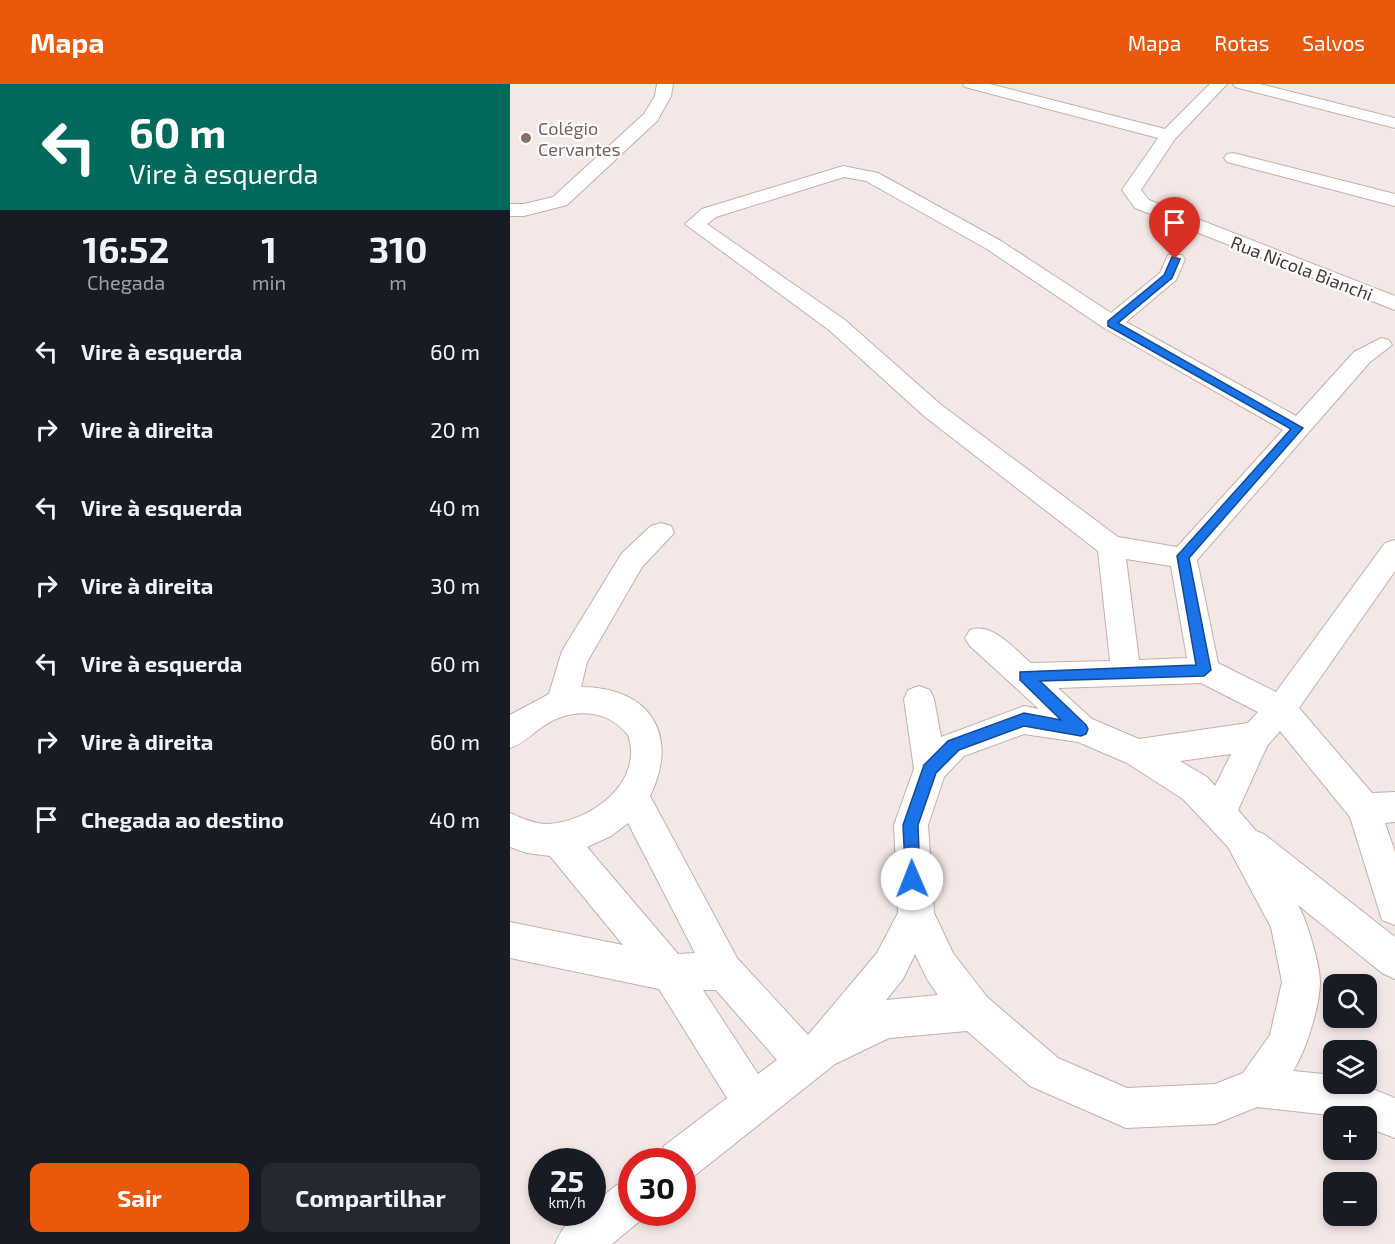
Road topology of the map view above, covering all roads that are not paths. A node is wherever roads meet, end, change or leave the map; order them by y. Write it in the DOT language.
graph roads {
  1 [pos="665,84"];
  2 [pos="971,84"];
  3 [pos="1220,84"];
  4 [pos="1241,84"];
  5 [pos="1395,123"];
  6 [pos="1169,135"];
  7 [pos="1233,158"];
  8 [pos="1395,200"];
  9 [pos="510,210"];
  10 [pos="1175,259"];
  11 [pos="1395,304"];
  12 [pos="1112,323"];
  13 [pos="1381,345"];
  14 [pos="1298,428"];
  15 [pos="661,533"];
  16 [pos="1112,546"];
  17 [pos="1395,550"];
  18 [pos="1183,558"];
  19 [pos="980,638"];
  20 [pos="1204,670"];
  21 [pos="1126,673"];
  22 [pos="1025,676"];
  23 [pos="919,699"];
  24 [pos="562,703"];
  25 [pos="1281,709"];
  26 [pos="1081,729"];
  27 [pos="510,734"];
  28 [pos="1256,736"];
  29 [pos="1138,753"];
  30 [pos="930,770"];
  31 [pos="632,796"];
  32 [pos="1379,808"];
  33 [pos="1230,824"];
  34 [pos="510,830"];
  35 [pos="559,840"];
  36 [pos="1395,907"];
  37 [pos="916,915"];
  38 [pos="510,940"];
  39 [pos="1395,960"];
  40 [pos="724,970"];
  41 [pos="670,973"];
  42 [pos="973,1011"];
  43 [pos="813,1057"];
  44 [pos="1257,1087"];
  45 [pos="753,1102"];
  46 [pos="1395,1118"];
  47 [pos="696,1148"];
  48 [pos="618,1211"];
  49 [pos="577,1244"];
  1 -- 9 [label="street"];
  2 -- 6 [label="street"];
  3 -- 6 [label="street"];
  4 -- 5 [label="street"];
  6 -- 11 [label="street, Rua Nicola Bianchi"];
  7 -- 8 [label="street"];
  10 -- 12 [label="street"];
  12 -- 14 [label="street"];
  12 -- 16 [label="street"];
  13 -- 14 [label="street"];
  14 -- 18 [label="street"];
  15 -- 24 [label="street"];
  16 -- 18 [label="street"];
  16 -- 21 [label="street"];
  17 -- 25 [label="street"];
  18 -- 20 [label="street"];
  19 -- 22 [label="street"];
  20 -- 21 [label="street"];
  20 -- 25 [label="street"];
  21 -- 22 [label="street"];
  22 -- 26 [label="street"];
  23 -- 30 [label="street"];
  24 -- 27 [label="street"];
  24 -- 31 [label="street"];
  25 -- 28 [label="street"];
  25 -- 32 [label="street"];
  26 -- 29 [label="street"];
  26 -- 30 [label="street"];
  28 -- 29 [label="street"];
  28 -- 33 [label="street"];
  29 -- 33 [label="street"];
  30 -- 37 [label="street"];
  31 -- 35 [label="street"];
  31 -- 40 [label="street"];
  32 -- 36 [label="street"];
  33 -- 39 [label="street"];
  33 -- 44 [label="street"];
  34 -- 35 [label="street"];
  35 -- 41 [label="street"];
  37 -- 42 [label="street"];
  37 -- 43 [label="street"];
  38 -- 41 [label="street"];
  40 -- 41 [label="street"];
  40 -- 43 [label="street"];
  41 -- 45 [label="street"];
  42 -- 43 [label="street"];
  42 -- 44 [label="street"];
  43 -- 45 [label="street"];
  44 -- 46 [label="street"];
  45 -- 47 [label="street"];
  48 -- 49 [label="street"];
}
